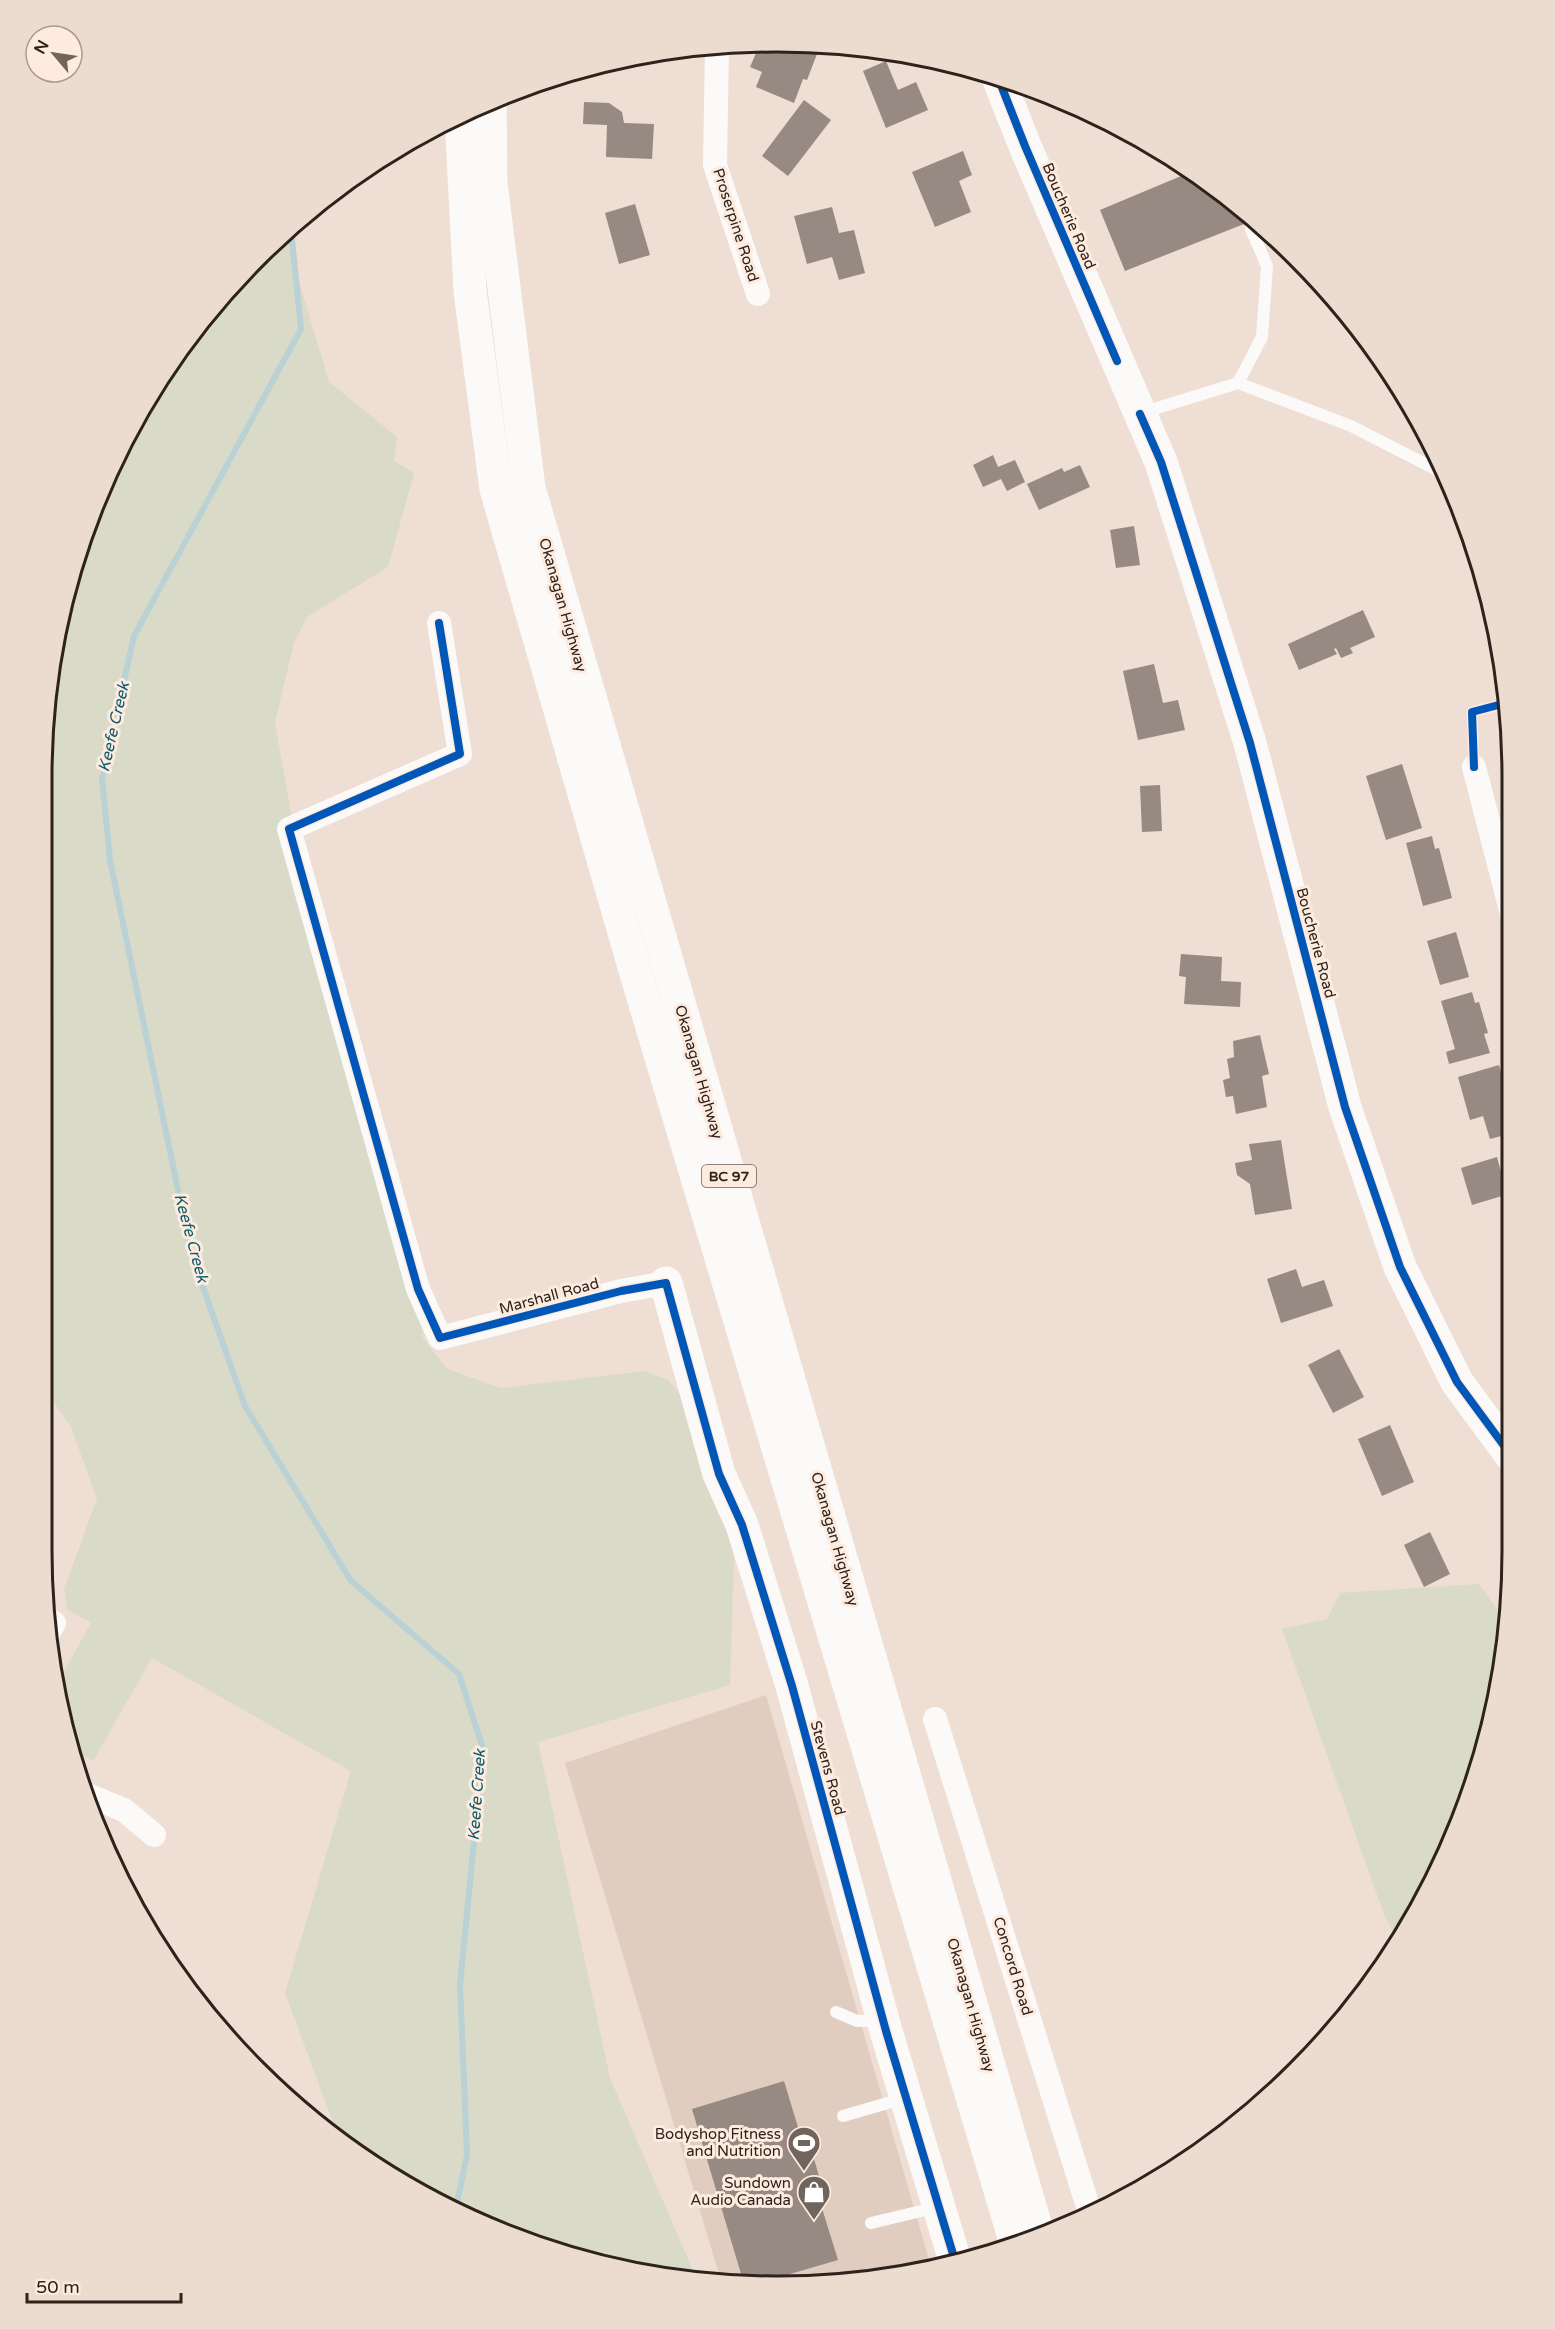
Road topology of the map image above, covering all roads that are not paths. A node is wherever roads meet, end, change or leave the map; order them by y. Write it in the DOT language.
graph roads {
  1 [pos="717,55"];
  2 [pos="1002,88"];
  3 [pos="490,112"];
  4 [pos="461,125"];
  5 [pos="1251,229"];
  6 [pos="758,294"];
  7 [pos="1238,383"];
  8 [pos="1140,414"];
  9 [pos="1433,468"];
  10 [pos="439,622"];
  11 [pos="1474,767"];
  12 [pos="1502,875"];
  13 [pos="666,1283"];
  14 [pos="1502,1443"];
  15 [pos="935,1719"];
  16 [pos="96,1798"];
  17 [pos="154,1835"];
  18 [pos="836,2012"];
  19 [pos="884,2020"];
  20 [pos="906,2098"];
  21 [pos="843,2116"];
  22 [pos="1088,2206"];
  23 [pos="939,2207"];
  24 [pos="871,2223"];
  25 [pos="1036,2228"];
  26 [pos="1014,2237"];
  27 [pos="953,2255"];
  1 -- 6 [label="street, Proserpine Road"];
  2 -- 8 [label="main road, Boucherie Road"];
  3 -- 25 [label="main road, Okanagan Highway / BC 97"];
  4 -- 26 [label="main road, Okanagan Highway / BC 97"];
  5 -- 7 [label="lane"];
  7 -- 8 [label="lane"];
  7 -- 9 [label="lane"];
  8 -- 14 [label="main road, Boucherie Road"];
  10 -- 13 [label="street, Marshall Road"];
  11 -- 12 [label="street"];
  13 -- 19 [label="main road, Stevens Road"];
  15 -- 22 [label="street, Concord Road"];
  16 -- 17 [label="street"];
  18 -- 19 [label="lane"];
  19 -- 20 [label="main road, Stevens Road"];
  20 -- 21 [label="lane"];
  20 -- 23 [label="main road, Stevens Road"];
  23 -- 24 [label="lane"];
  23 -- 27 [label="main road, Stevens Road"];
}
